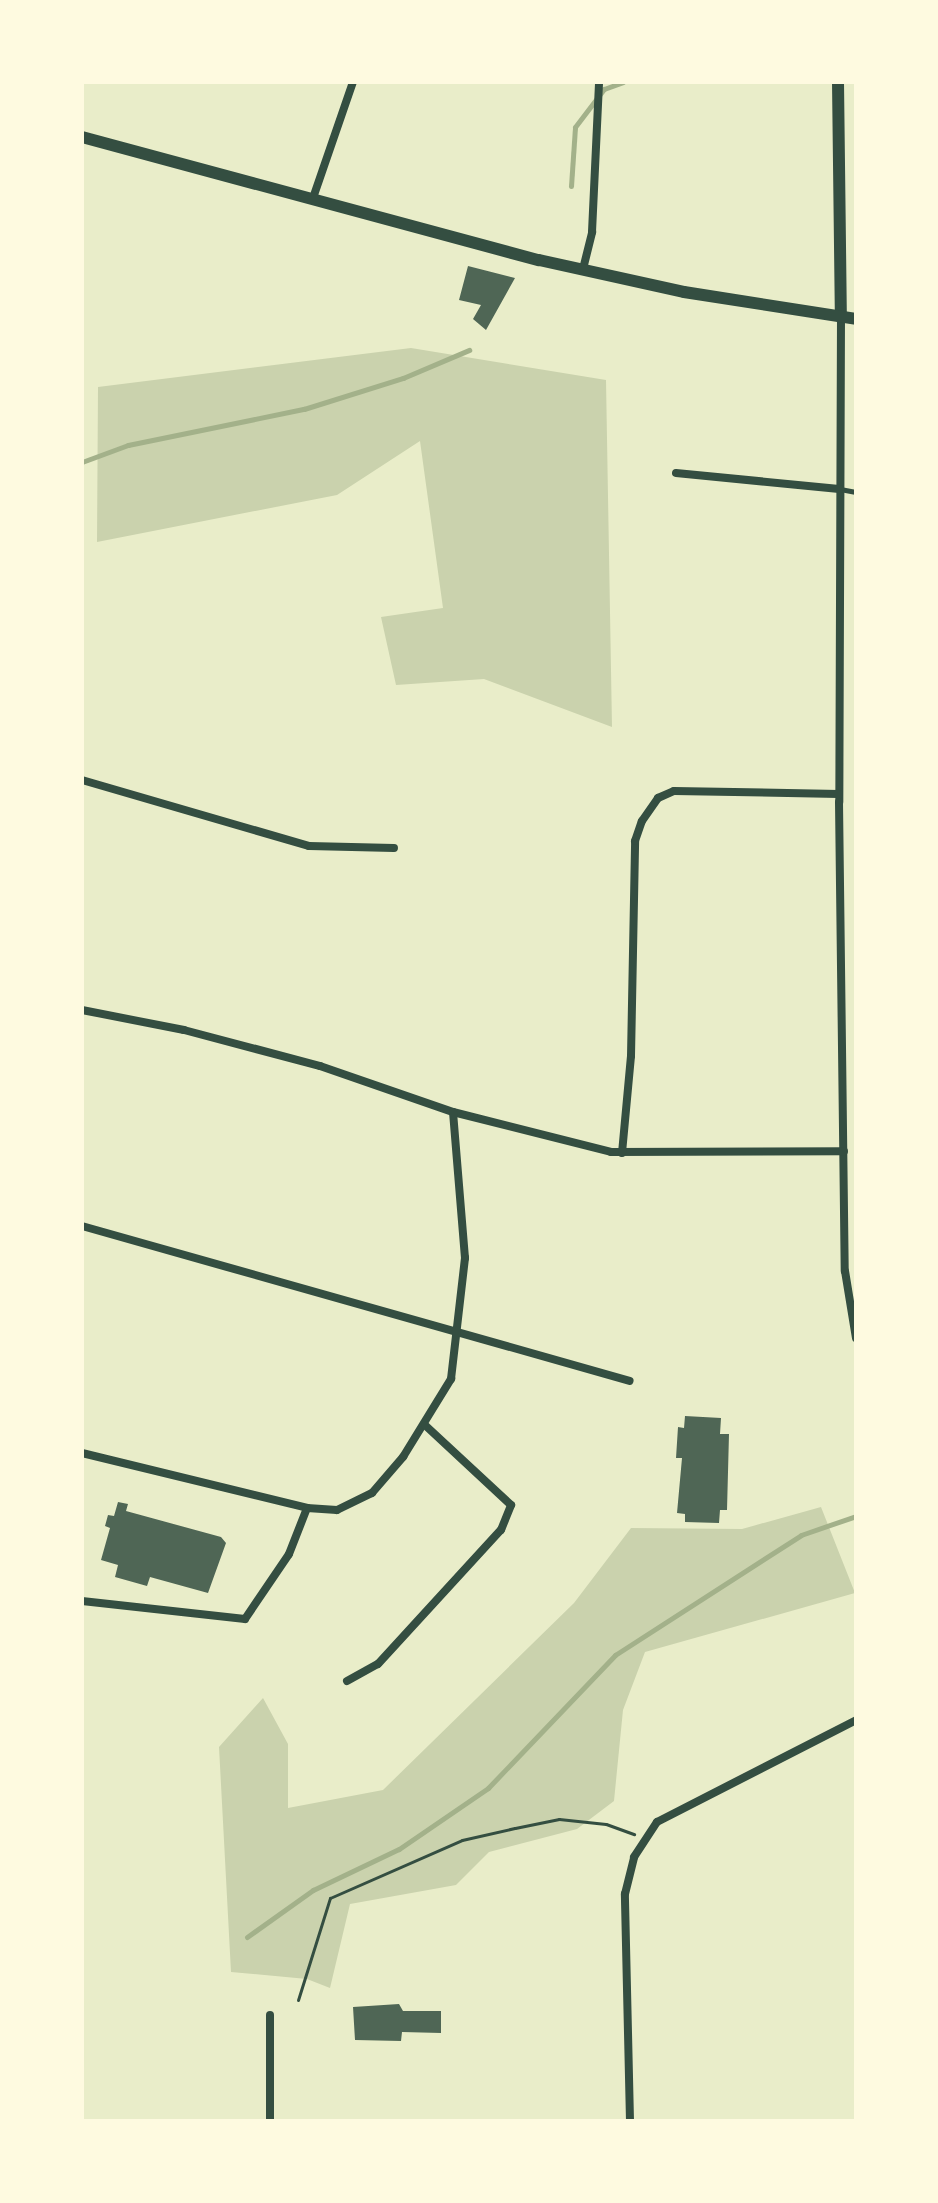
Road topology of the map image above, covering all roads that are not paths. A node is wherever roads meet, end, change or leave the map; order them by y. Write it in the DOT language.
graph roads {
  1 [pos="353,82"];
  2 [pos="599,82"];
  3 [pos="838,82"];
  4 [pos="82,137"];
  5 [pos="313,198"];
  6 [pos="583,269"];
  7 [pos="841,317"];
  8 [pos="856,319"];
  9 [pos="676,473"];
  10 [pos="839,489"];
  11 [pos="856,492"];
  12 [pos="82,780"];
  13 [pos="839,794"];
  14 [pos="394,848"];
  15 [pos="82,1010"];
  16 [pos="453,1112"];
  17 [pos="844,1151"];
  18 [pos="622,1153"];
  19 [pos="82,1226"];
  20 [pos="460,1334"];
  21 [pos="856,1338"];
  22 [pos="630,1381"];
  23 [pos="425,1425"];
  24 [pos="82,1453"];
  25 [pos="307,1508"];
  26 [pos="82,1601"];
  27 [pos="347,1681"];
  28 [pos="856,1720"];
  29 [pos="270,2015"];
  30 [pos="270,2121"];
  31 [pos="630,2121"];
  1 -- 5 [label="street"];
  2 -- 6 [label="street"];
  3 -- 7 [label="main road"];
  4 -- 5 [label="main road"];
  5 -- 6 [label="main road"];
  6 -- 7 [label="main road"];
  7 -- 8 [label="main road"];
  7 -- 10 [label="street"];
  9 -- 10 [label="street"];
  10 -- 11 [label="lane"];
  10 -- 13 [label="street"];
  12 -- 14 [label="street"];
  13 -- 17 [label="street"];
  13 -- 18 [label="street"];
  15 -- 16 [label="street"];
  16 -- 18 [label="street"];
  16 -- 20 [label="street"];
  17 -- 18 [label="street"];
  17 -- 21 [label="street"];
  19 -- 20 [label="street"];
  20 -- 22 [label="street"];
  20 -- 23 [label="street"];
  23 -- 25 [label="street"];
  23 -- 27 [label="street"];
  24 -- 25 [label="street"];
  25 -- 26 [label="street"];
  28 -- 31 [label="street"];
  29 -- 30 [label="street"];
}
